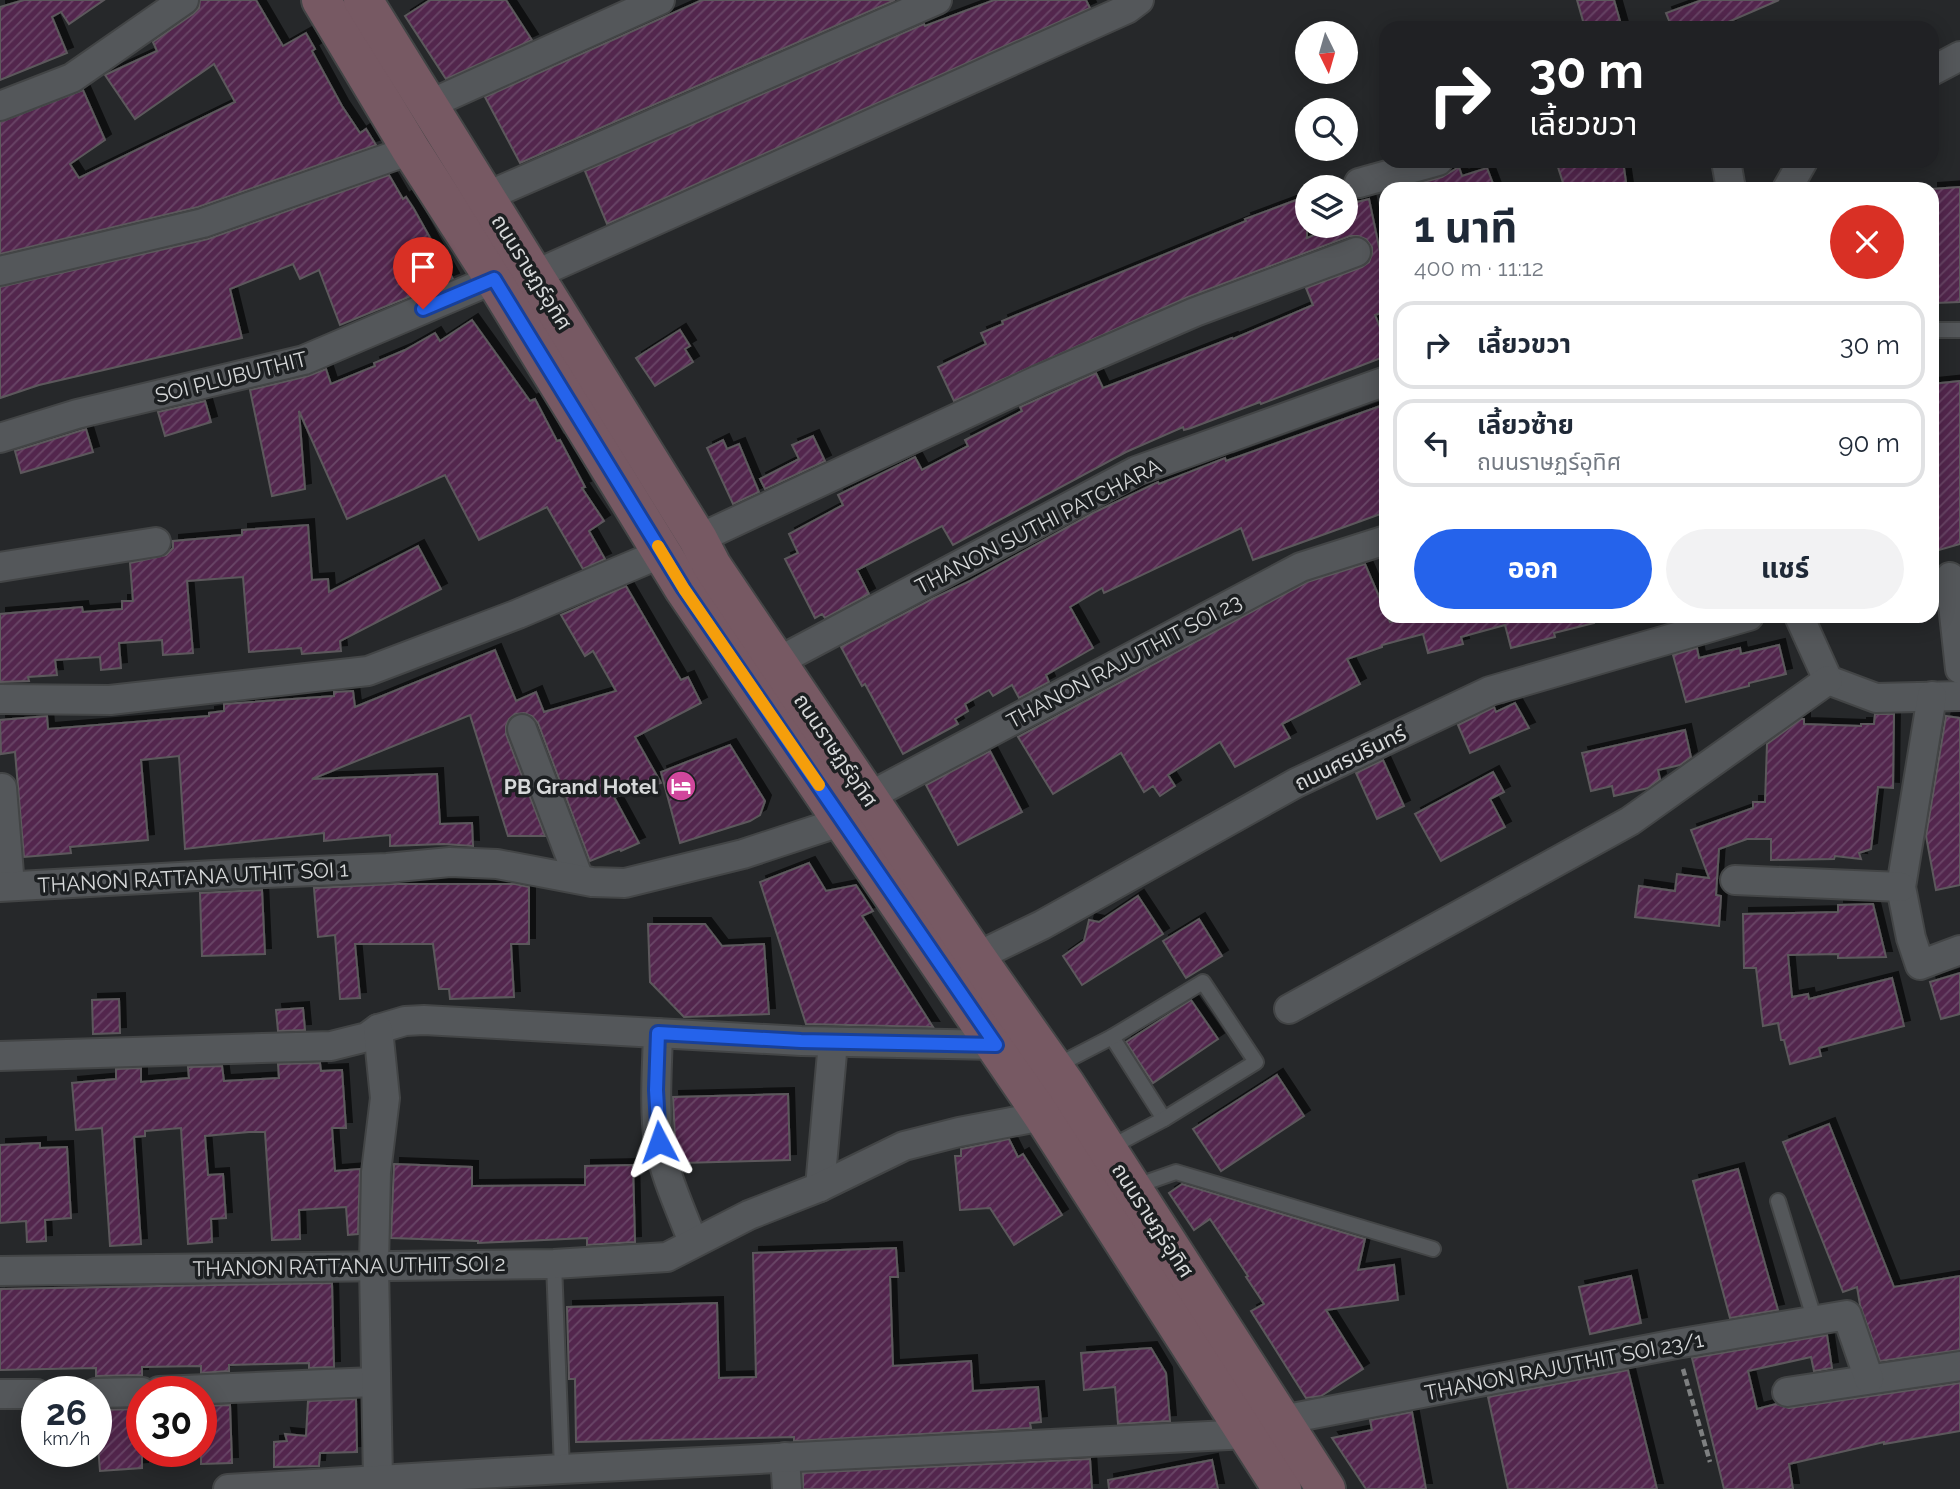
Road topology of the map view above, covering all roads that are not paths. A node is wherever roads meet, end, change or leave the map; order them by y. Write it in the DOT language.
graph roads {
  1 [pos="184,0"];
  2 [pos="321,0"];
  3 [pos="660,0"];
  4 [pos="937,0"];
  5 [pos="1139,0"];
  6 [pos="370,2"];
  7 [pos="1960,56"];
  8 [pos="1939,67"];
  9 [pos="7,104"];
  10 [pos="428,105"];
  11 [pos="411,150"];
  12 [pos="1413,168"];
  13 [pos="1359,183"];
  14 [pos="485,197"];
  15 [pos="1356,252"];
  16 [pos="0,271"];
  17 [pos="534,275"];
  18 [pos="494,279"];
  19 [pos="1939,330"];
  20 [pos="1960,330"];
  21 [pos="1379,384"];
  22 [pos="591,401"];
  23 [pos="0,438"];
  24 [pos="698,539"];
  25 [pos="156,542"];
  26 [pos="1379,542"];
  27 [pos="662,553"];
  28 [pos="0,567"];
  29 [pos="1950,577"];
  30 [pos="1725,623"];
  31 [pos="1803,623"];
  32 [pos="777,662"];
  33 [pos="1960,669"];
  34 [pos="1828,680"];
  35 [pos="1932,696"];
  36 [pos="1960,696"];
  37 [pos="0,699"];
  38 [pos="522,729"];
  39 [pos="2,788"];
  40 [pos="855,809"];
  41 [pos="579,879"];
  42 [pos="1735,880"];
  43 [pos="5,887"];
  44 [pos="1901,887"];
  45 [pos="1960,950"];
  46 [pos="976,957"];
  47 [pos="1289,1009"];
  48 [pos="378,1029"];
  49 [pos="658,1033"];
  50 [pos="1112,1037"];
  51 [pos="833,1042"];
  52 [pos="996,1045"];
  53 [pos="0,1056"];
  54 [pos="1054,1067"];
  55 [pos="1043,1116"];
  56 [pos="1164,1119"];
  57 [pos="1107,1149"];
  58 [pos="820,1187"];
  59 [pos="1118,1199"];
  60 [pos="1778,1201"];
  61 [pos="693,1242"];
  62 [pos="1433,1249"];
  63 [pos="554,1264"];
  64 [pos="374,1265"];
  65 [pos="0,1271"];
  66 [pos="1815,1321"];
  67 [pos="1960,1366"];
  68 [pos="1869,1379"];
  69 [pos="374,1382"];
  70 [pos="217,1389"];
  71 [pos="1787,1392"];
  72 [pos="0,1394"];
  73 [pos="21,1394"];
  74 [pos="1282,1420"];
  75 [pos="1248,1434"];
  76 [pos="785,1457"];
  77 [pos="562,1469"];
  78 [pos="378,1480"];
  79 [pos="483,1481"];
  80 [pos="228,1489"];
  81 [pos="787,1489"];
  82 [pos="1282,1489"];
  83 [pos="1326,1489"];
  1 -- 9 [label="street"];
  2 -- 11 [label="street, ถนนราษฏร์อุทิศ"];
  3 -- 10 [label="street"];
  4 -- 14 [label="street"];
  5 -- 17 [label="street"];
  6 -- 10 [label="street, ถนนราษฏร์อุทิศ"];
  7 -- 8 [label="street"];
  10 -- 14 [label="street, ถนนราษฏร์อุทิศ"];
  11 -- 16 [label="street"];
  11 -- 18 [label="street, ถนนราษฏร์อุทิศ"];
  12 -- 13 [label="street"];
  14 -- 17 [label="street, ถนนราษฏร์อุทิศ"];
  15 -- 24 [label="street"];
  17 -- 22 [label="street, ถนนราษฏร์อุทิศ"];
  18 -- 22 [label="street, ถนนราษฏร์อุทิศ"];
  18 -- 23 [label="street, SOI PLUBUTHIT"];
  19 -- 20 [label="lane"];
  21 -- 32 [label="street, THANON SUTHI PATCHARA"];
  22 -- 24 [label="street, ถนนราษฏร์อุทิศ"];
  22 -- 27 [label="street, ถนนราษฏร์อุทิศ"];
  24 -- 32 [label="street, ถนนราษฏร์อุทิศ"];
  25 -- 28 [label="street"];
  26 -- 40 [label="street, THANON RAJUTHIT SOI 23"];
  27 -- 37 [label="street"];
  27 -- 40 [label="street, ถนนราษฏร์อุทิศ"];
  29 -- 33 [label="street"];
  30 -- 46 [label="street, ถนนศรนรินทร์"];
  31 -- 34 [label="street"];
  32 -- 40 [label="street, ถนนราษฏร์อุทิศ"];
  34 -- 35 [label="street"];
  34 -- 47 [label="street"];
  35 -- 36 [label="street"];
  35 -- 44 [label="street"];
  38 -- 41 [label="street"];
  39 -- 43 [label="street"];
  40 -- 41 [label="street, THANON RAJUTHIT SOI 23"];
  40 -- 46 [label="street, ถนนราษฏร์อุทิศ"];
  40 -- 52 [label="street, ถนนราษฏร์อุทิศ"];
  41 -- 43 [label="street, THANON RATTANA UTHIT SOI 1"];
  42 -- 44 [label="street"];
  44 -- 45 [label="street"];
  46 -- 54 [label="street, ถนนราษฏร์อุทิศ"];
  48 -- 49 [label="street"];
  48 -- 53 [label="street"];
  48 -- 64 [label="street"];
  49 -- 51 [label="street"];
  49 -- 61 [label="street"];
  50 -- 54 [label="lane"];
  50 -- 56 [label="lane"];
  50 -- 56 [label="lane"];
  51 -- 52 [label="street"];
  51 -- 58 [label="street"];
  52 -- 55 [label="street, ถนนราษฏร์อุทิศ"];
  54 -- 57 [label="street, ถนนราษฏร์อุทิศ"];
  55 -- 58 [label="street, THANON RATTANA UTHIT SOI 2"];
  55 -- 59 [label="street, ถนนราษฏร์อุทิศ"];
  56 -- 57 [label="lane"];
  57 -- 59 [label="street, ถนนราษฏร์อุทิศ"];
  58 -- 61 [label="street, THANON RATTANA UTHIT SOI 2"];
  59 -- 62 [label="lane"];
  59 -- 74 [label="street, ถนนราษฏร์อุทิศ"];
  59 -- 75 [label="street, ถนนราษฏร์อุทิศ"];
  60 -- 66 [label="lane"];
  61 -- 63 [label="street, THANON RATTANA UTHIT SOI 2"];
  63 -- 64 [label="street, THANON RATTANA UTHIT SOI 2"];
  63 -- 77 [label="lane"];
  64 -- 65 [label="street, THANON RATTANA UTHIT SOI 2"];
  64 -- 69 [label="street"];
  66 -- 68 [label="street, THANON RAJUTHIT SOI 23/1"];
  66 -- 74 [label="street, THANON RAJUTHIT SOI 23/1"];
  67 -- 68 [label="street"];
  68 -- 71 [label="street"];
  69 -- 70 [label="street"];
  69 -- 78 [label="street"];
  72 -- 73 [label="street"];
  74 -- 83 [label="street, ถนนราษฏร์อุทิศ"];
  75 -- 76 [label="street"];
  75 -- 82 [label="street, ถนนราษฏร์อุทิศ"];
  76 -- 77 [label="street"];
  76 -- 81 [label="street"];
  77 -- 79 [label="street"];
  78 -- 79 [label="street"];
  78 -- 80 [label="street"];
}
